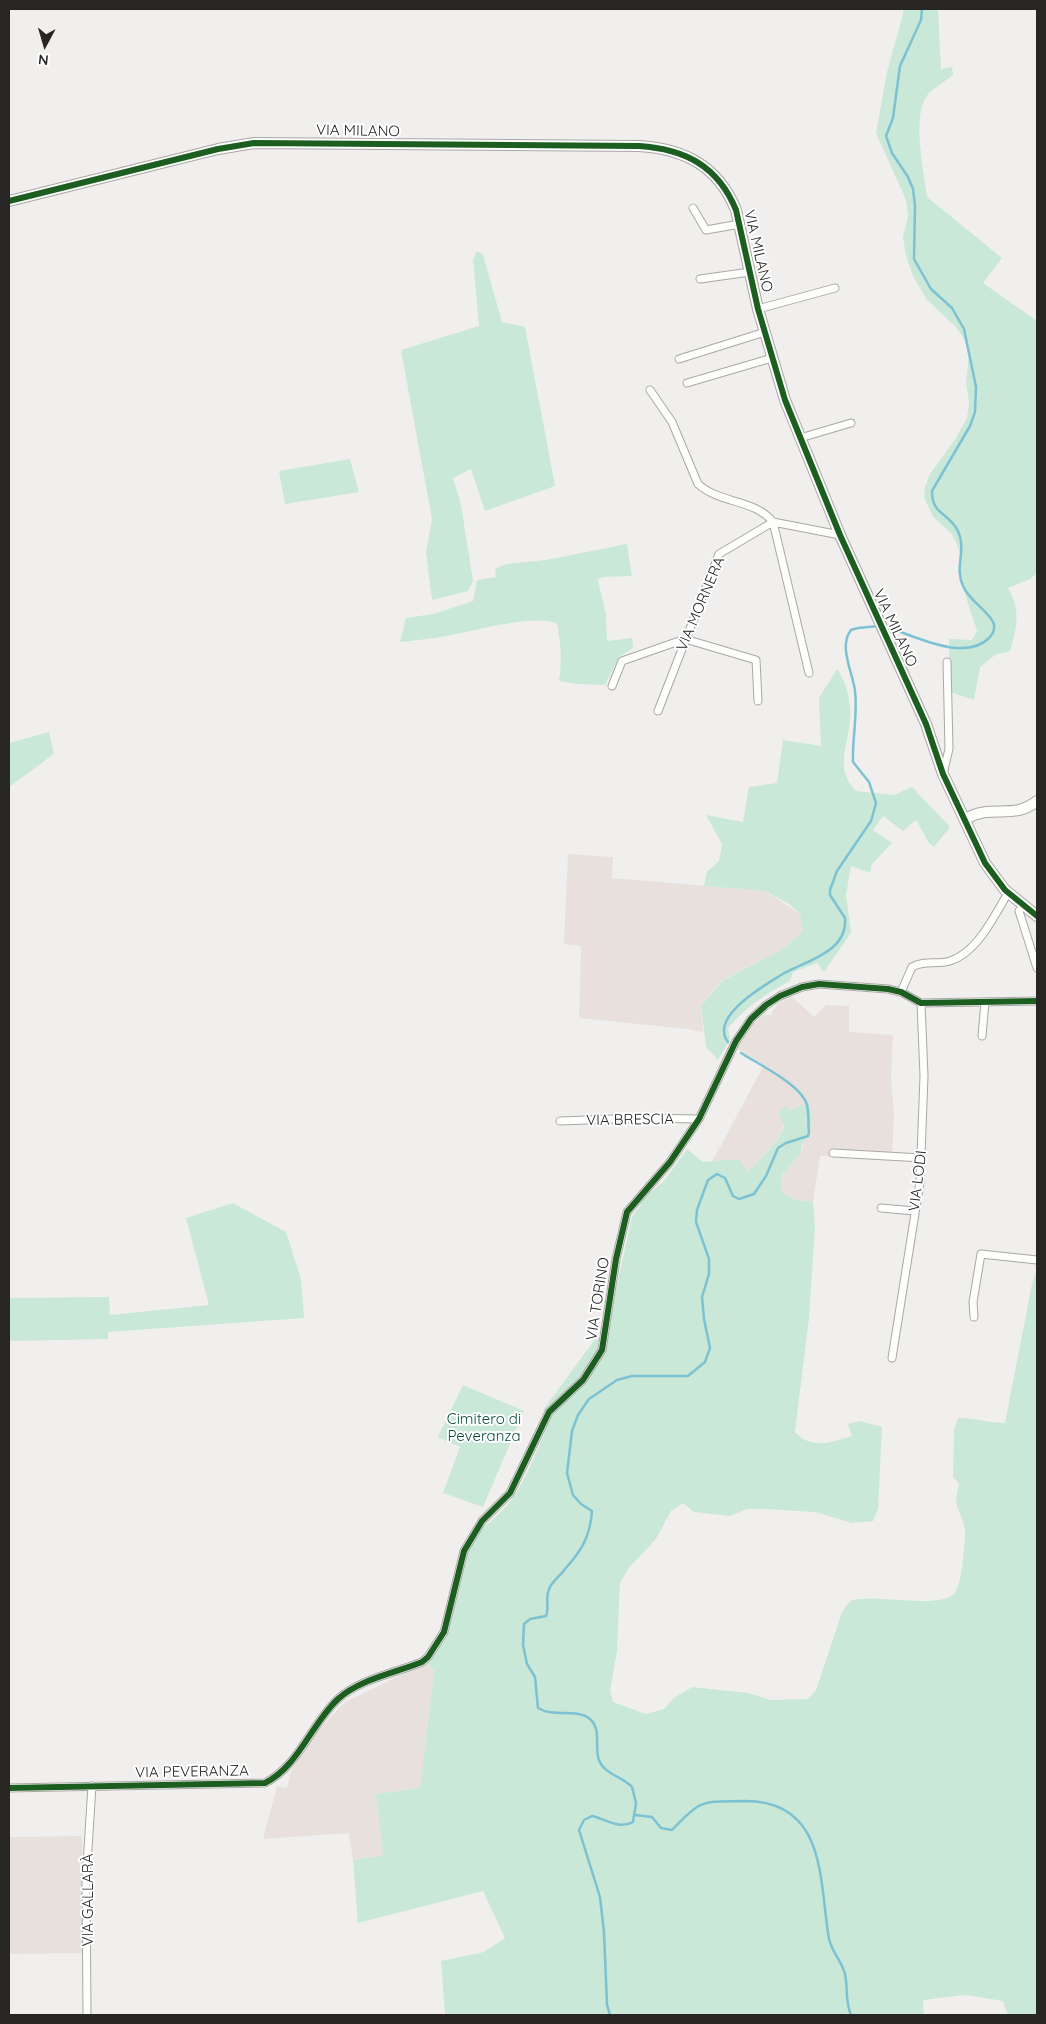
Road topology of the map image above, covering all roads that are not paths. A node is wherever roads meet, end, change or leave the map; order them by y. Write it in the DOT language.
graph roads {
  1 [pos="9,201"];
  2 [pos="693,208"];
  3 [pos="740,224"];
  4 [pos="750,272"];
  5 [pos="700,279"];
  6 [pos="835,288"];
  7 [pos="758,309"];
  8 [pos="764,332"];
  9 [pos="772,358"];
  10 [pos="679,359"];
  11 [pos="687,383"];
  12 [pos="650,390"];
  13 [pos="851,423"];
  14 [pos="800,438"];
  15 [pos="774,522"];
  16 [pos="840,536"];
  17 [pos="685,639"];
  18 [pos="947,662"];
  19 [pos="808,673"];
  20 [pos="612,686"];
  21 [pos="758,701"];
  22 [pos="658,711"];
  23 [pos="943,774"];
  24 [pos="1037,801"];
  25 [pos="965,819"];
  26 [pos="1008,893"];
  27 [pos="1023,905"];
  28 [pos="1037,916"];
  29 [pos="1037,941"];
  30 [pos="1031,947"];
  31 [pos="1037,968"];
  32 [pos="901,992"];
  33 [pos="1037,1001"];
  34 [pos="984,1002"];
  35 [pos="921,1003"];
  36 [pos="982,1036"];
  37 [pos="700,1119"];
  38 [pos="560,1121"];
  39 [pos="832,1153"];
  40 [pos="922,1158"];
  41 [pos="881,1208"];
  42 [pos="915,1212"];
  43 [pos="1037,1260"];
  44 [pos="974,1317"];
  45 [pos="892,1358"];
  46 [pos="336,1701"];
  47 [pos="92,1786"];
  48 [pos="9,1788"];
  49 [pos="87,2015"];
  1 -- 3 [label="street, VIA MILANO"];
  2 -- 3 [label="street"];
  3 -- 4 [label="street, VIA MILANO"];
  4 -- 5 [label="street"];
  4 -- 7 [label="street, VIA MILANO"];
  6 -- 7 [label="street"];
  7 -- 8 [label="street, VIA MILANO"];
  8 -- 9 [label="street, VIA MILANO"];
  8 -- 10 [label="street"];
  9 -- 11 [label="street"];
  9 -- 14 [label="street, VIA MILANO"];
  12 -- 15 [label="street"];
  13 -- 14 [label="street"];
  14 -- 16 [label="street, VIA MILANO"];
  15 -- 16 [label="street"];
  15 -- 17 [label="street, VIA MORNERA"];
  15 -- 19 [label="street"];
  16 -- 23 [label="street, VIA MILANO"];
  17 -- 20 [label="street"];
  17 -- 21 [label="street"];
  17 -- 22 [label="street, VIA MORNERA"];
  18 -- 23 [label="street"];
  23 -- 25 [label="street, VIA MILANO"];
  24 -- 25 [label="street"];
  25 -- 26 [label="street, VIA MILANO"];
  26 -- 27 [label="street, VIA MILANO"];
  26 -- 32 [label="street"];
  27 -- 28 [label="street, VIA MILANO"];
  27 -- 30 [label="street"];
  29 -- 30 [label="street"];
  30 -- 31 [label="street"];
  32 -- 35 [label="street, VIA TORINO"];
  32 -- 37 [label="street, VIA TORINO"];
  33 -- 34 [label="street"];
  34 -- 35 [label="street"];
  34 -- 36 [label="street"];
  35 -- 40 [label="street, VIA LODI"];
  37 -- 38 [label="street, VIA BRESCIA"];
  37 -- 46 [label="street, VIA TORINO"];
  39 -- 40 [label="street"];
  40 -- 42 [label="street, VIA LODI"];
  41 -- 42 [label="street"];
  42 -- 45 [label="street, VIA LODI"];
  43 -- 44 [label="street"];
  46 -- 47 [label="street, VIA PEVERANZA"];
  47 -- 48 [label="street, VIA PEVERANZA"];
  47 -- 49 [label="street, VIA GALLARÀ"];
}
